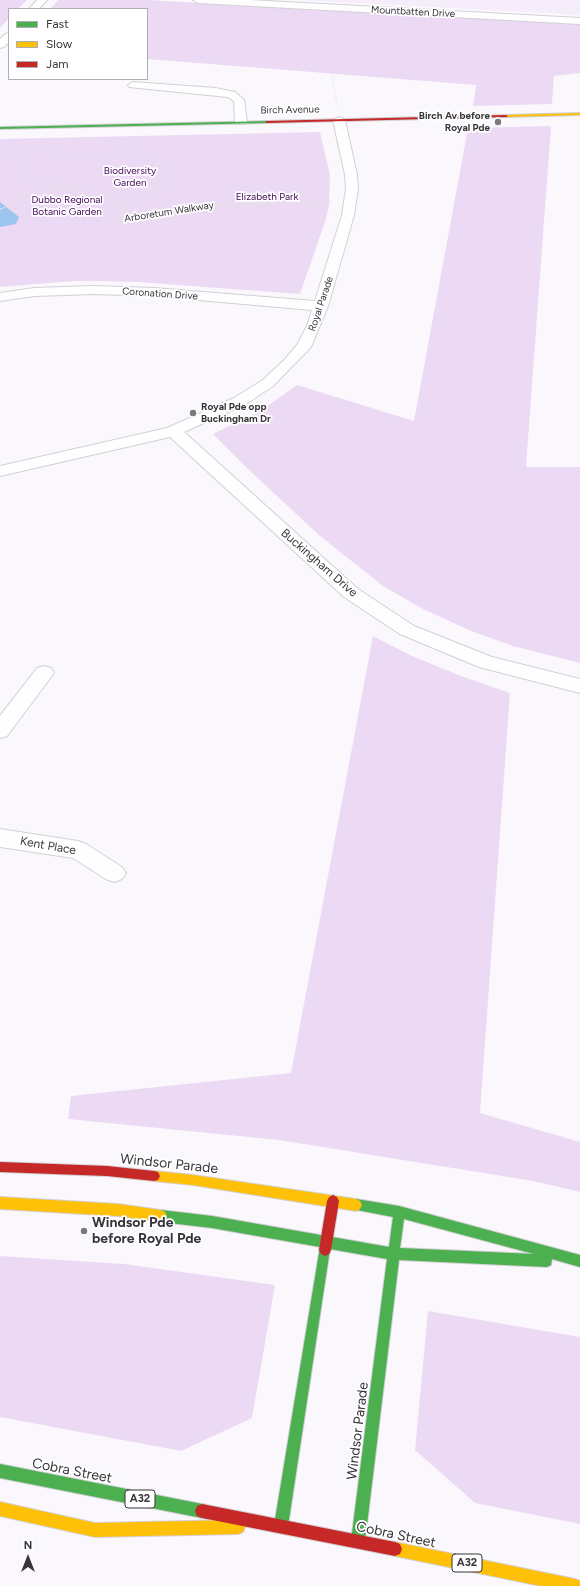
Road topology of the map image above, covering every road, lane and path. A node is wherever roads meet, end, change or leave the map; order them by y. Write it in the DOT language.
graph roads {
  1 [pos="42,0"];
  2 [pos="198,0"];
  3 [pos="35,8"];
  4 [pos="580,21"];
  5 [pos="8,37"];
  6 [pos="0,45"];
  7 [pos="332,74"];
  8 [pos="132,85"];
  9 [pos="580,114"];
  10 [pos="340,120"];
  11 [pos="241,122"];
  12 [pos="0,128"];
  13 [pos="56,182"];
  14 [pos="48,191"];
  15 [pos="123,202"];
  16 [pos="351,202"];
  17 [pos="0,209"];
  18 [pos="120,220"];
  19 [pos="0,297"];
  20 [pos="321,306"];
  21 [pos="173,431"];
  22 [pos="0,471"];
  23 [pos="44,673"];
  24 [pos="580,686"];
  25 [pos="0,732"];
  26 [pos="0,838"];
  27 [pos="114,873"];
  28 [pos="0,1167"];
  29 [pos="333,1201"];
  30 [pos="0,1203"];
  31 [pos="399,1212"];
  32 [pos="326,1242"];
  33 [pos="394,1254"];
  34 [pos="580,1262"];
  35 [pos="0,1471"];
  36 [pos="0,1509"];
  37 [pos="281,1526"];
  38 [pos="358,1541"];
  39 [pos="575,1586"];
  1 -- 3 [label="street"];
  2 -- 4 [label="street, Mountbatten Drive"];
  5 -- 6 [label="street"];
  7 -- 10 [label="path"];
  8 -- 11 [label="street"];
  9 -- 10 [label="main road, Birch Avenue"];
  10 -- 11 [label="main road, Birch Avenue"];
  10 -- 16 [label="street, Royal Parade"];
  11 -- 12 [label="main road, Birch Avenue"];
  13 -- 14 [label="path"];
  13 -- 15 [label="path"];
  13 -- 15 [label="path"];
  14 -- 17 [label="path, Arboretum Walkway"];
  14 -- 18 [label="path, Arboretum Walkway"];
  15 -- 18 [label="path"];
  16 -- 18 [label="path, Arboretum Walkway"];
  16 -- 20 [label="street, Royal Parade"];
  19 -- 20 [label="street, Coronation Drive"];
  20 -- 21 [label="street, Royal Parade"];
  21 -- 22 [label="street, Royal Parade"];
  21 -- 24 [label="street, Buckingham Drive"];
  23 -- 25 [label="street"];
  26 -- 27 [label="street, Kent Place"];
  28 -- 29 [label="main road, Windsor Parade"];
  29 -- 31 [label="main road, Windsor Parade"];
  29 -- 32 [label="main road"];
  30 -- 32 [label="main road, Windsor Parade"];
  31 -- 33 [label="main road, Windsor Parade"];
  31 -- 34 [label="main road, Windsor Parade"];
  32 -- 33 [label="main road, Windsor Parade"];
  32 -- 37 [label="main road"];
  33 -- 34 [label="main road, Windsor Parade"];
  33 -- 38 [label="main road, Windsor Parade"];
  35 -- 37 [label="main road, Cobra Street / A32"];
  36 -- 37 [label="main road, Cobra Street / A32"];
  37 -- 38 [label="main road, Cobra Street / A32"];
  38 -- 39 [label="main road, Cobra Street / A32"];
}
